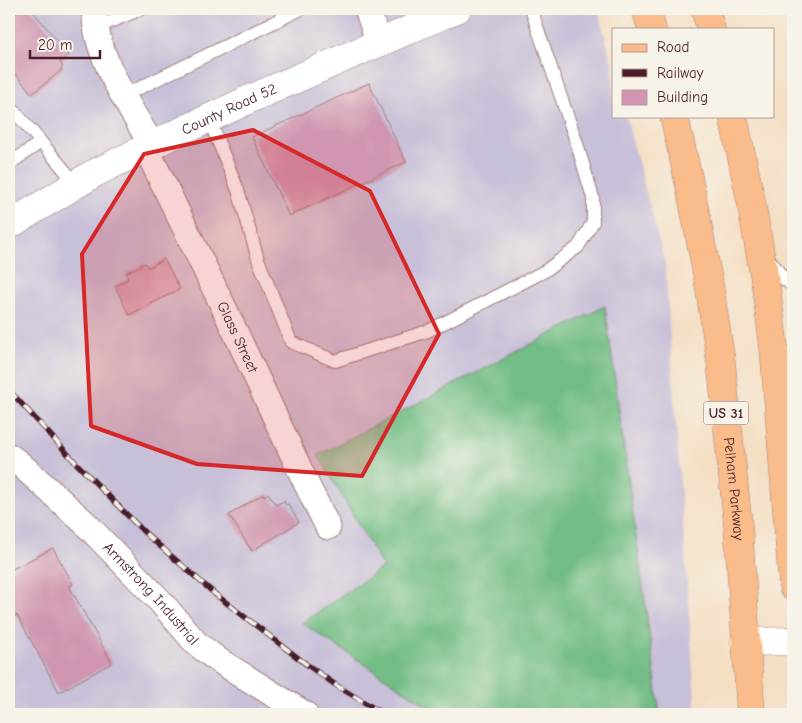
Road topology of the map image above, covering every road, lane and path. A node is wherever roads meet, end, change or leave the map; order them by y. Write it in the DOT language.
graph roads {
  1 [pos="141,9"];
  2 [pos="301,9"];
  3 [pos="366,9"];
  4 [pos="457,9"];
  5 [pos="531,9"];
  6 [pos="646,9"];
  7 [pos="705,9"];
  8 [pos="96,18"];
  9 [pos="652,28"];
  10 [pos="711,28"];
  11 [pos="379,43"];
  12 [pos="123,96"];
  13 [pos="9,106"];
  14 [pos="209,118"];
  15 [pos="674,118"];
  16 [pos="733,118"];
  17 [pos="41,142"];
  18 [pos="149,147"];
  19 [pos="9,164"];
  20 [pos="76,184"];
  21 [pos="9,225"];
  22 [pos="759,246"];
  23 [pos="793,286"];
  24 [pos="793,352"];
  25 [pos="777,378"];
  26 [pos="9,456"];
  27 [pos="328,527"];
  28 [pos="791,538"];
  29 [pos="793,587"];
  30 [pos="793,641"];
  31 [pos="745,642"];
  32 [pos="305,714"];
  33 [pos="751,714"];
  1 -- 8 [label="lane"];
  2 -- 12 [label="lane"];
  3 -- 11 [label="street"];
  4 -- 11 [label="street, County Road 52"];
  5 -- 14 [label="lane"];
  6 -- 9 [label="main road"];
  7 -- 10 [label="main road"];
  8 -- 12 [label="street, Glass Street"];
  11 -- 14 [label="street, County Road 52"];
  12 -- 18 [label="street, Glass Street"];
  13 -- 17 [label="lane"];
  14 -- 18 [label="street, County Road 52"];
  15 -- 31 [label="main road, Pelham Parkway / US 31"];
  16 -- 22 [label="main road"];
  17 -- 19 [label="lane"];
  17 -- 20 [label="lane"];
  18 -- 20 [label="street, County Road 52"];
  18 -- 27 [label="street, Glass Street"];
  20 -- 21 [label="street, County Road 52"];
  22 -- 23 [label="lane"];
  22 -- 25 [label="main road"];
  24 -- 25 [label="lane"];
  25 -- 28 [label="main road"];
  26 -- 32 [label="street, Armstrong Industrial"];
  28 -- 29 [label="main road"];
  30 -- 31 [label="street"];
  31 -- 33 [label="main road, Pelham Parkway / US 31"];
}
